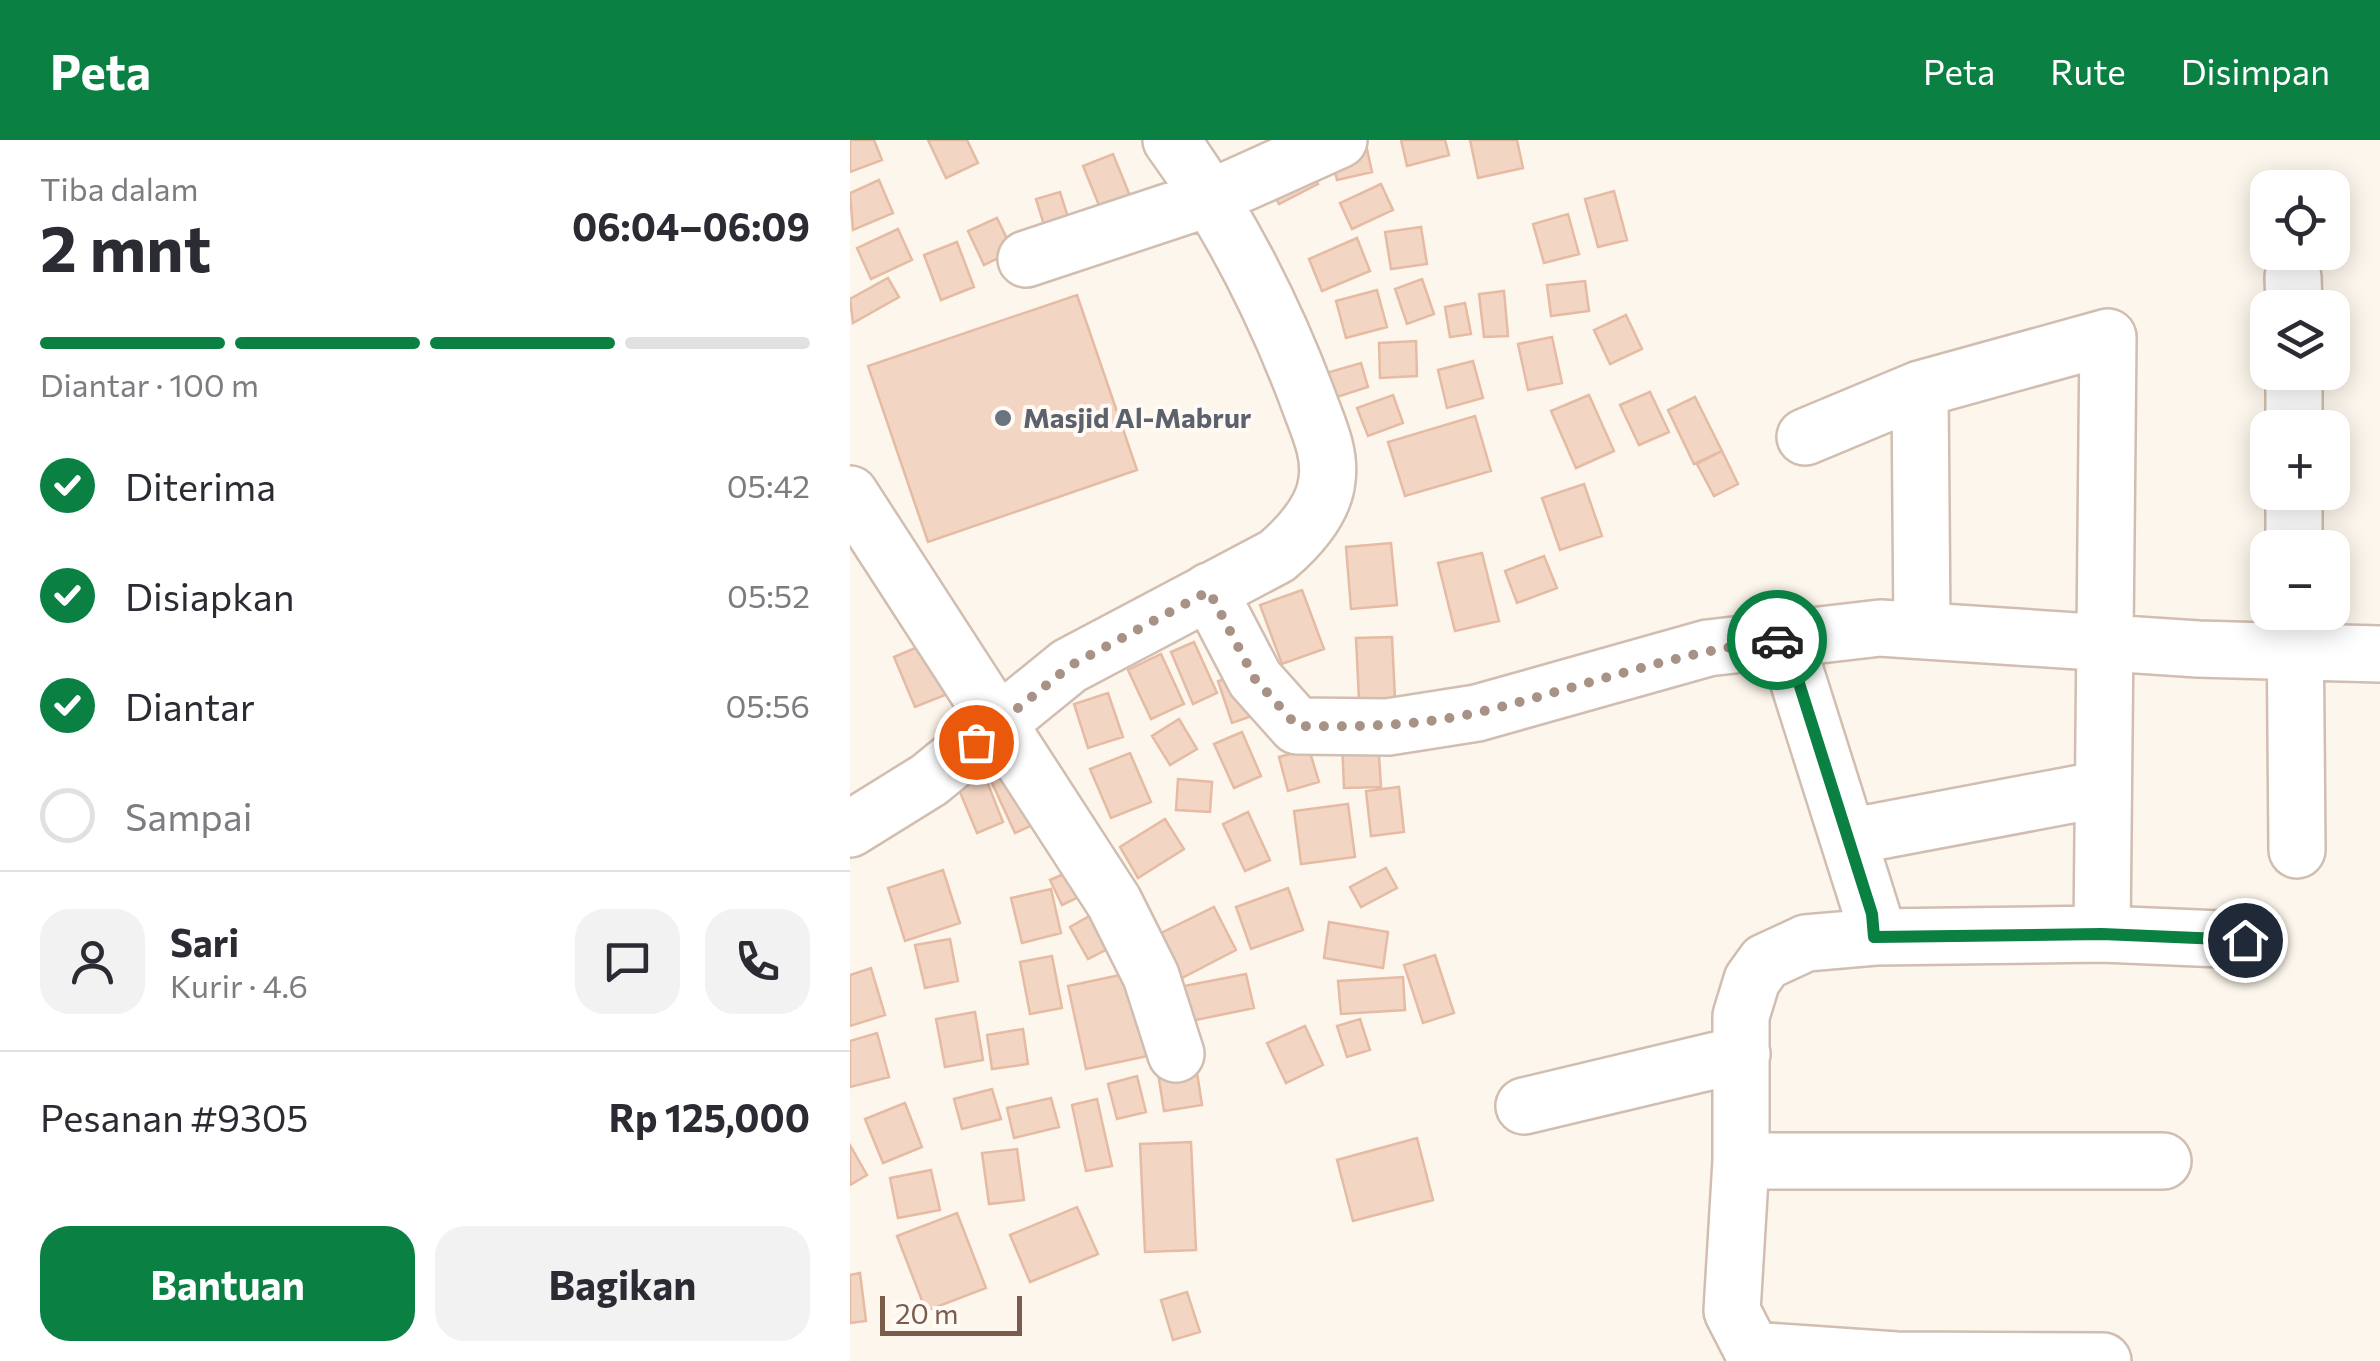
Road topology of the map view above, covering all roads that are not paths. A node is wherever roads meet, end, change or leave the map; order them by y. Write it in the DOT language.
graph roads {
  1 [pos="1171,140"];
  2 [pos="1339,140"];
  3 [pos="1210,198"];
  4 [pos="1026,259"];
  5 [pos="1920,389"];
  6 [pos="1805,437"];
  7 [pos="850,494"];
  8 [pos="1209,591"];
  9 [pos="1922,630"];
  10 [pos="2295,632"];
  11 [pos="1785,639"];
  12 [pos="2105,642"];
  13 [pos="2380,654"];
  14 [pos="999,723"];
  15 [pos="2102,789"];
  16 [pos="850,830"];
  17 [pos="1848,837"];
  18 [pos="2297,850"];
  19 [pos="2102,934"];
  20 [pos="1874,937"];
  21 [pos="2245,940"];
  22 [pos="1176,1054"];
  23 [pos="1742,1054"];
  24 [pos="1524,1106"];
  25 [pos="2163,1161"];
  26 [pos="1741,1162"];
  27 [pos="1896,1361"];
  28 [pos="2102,1361"];
  1 -- 3 [label="street"];
  2 -- 3 [label="street"];
  3 -- 4 [label="street"];
  3 -- 8 [label="street"];
  5 -- 6 [label="street"];
  5 -- 9 [label="street"];
  5 -- 12 [label="street"];
  7 -- 14 [label="street"];
  8 -- 11 [label="street"];
  8 -- 14 [label="street"];
  9 -- 11 [label="street"];
  9 -- 12 [label="street"];
  10 -- 12 [label="street"];
  10 -- 13 [label="street"];
  10 -- 18 [label="street"];
  11 -- 17 [label="street"];
  12 -- 15 [label="street"];
  14 -- 16 [label="street"];
  14 -- 22 [label="street"];
  15 -- 17 [label="street"];
  15 -- 19 [label="street"];
  17 -- 20 [label="street"];
  19 -- 20 [label="street"];
  19 -- 21 [label="street"];
  20 -- 23 [label="street"];
  23 -- 24 [label="street"];
  23 -- 26 [label="street"];
  25 -- 26 [label="street"];
  26 -- 27 [label="street"];
  27 -- 28 [label="street"];
}
